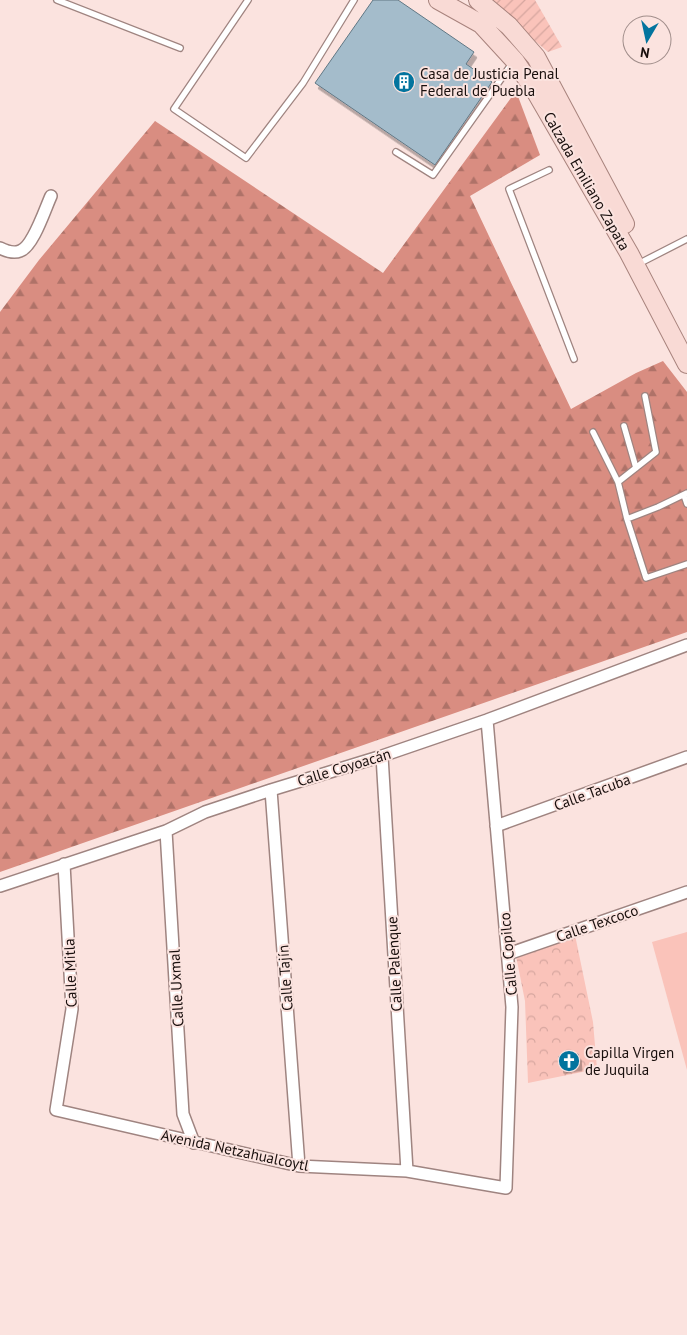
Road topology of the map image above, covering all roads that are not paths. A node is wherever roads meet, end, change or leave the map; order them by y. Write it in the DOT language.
graph roads {
  1 [pos="57,0"];
  2 [pos="248,0"];
  3 [pos="354,0"];
  4 [pos="438,0"];
  5 [pos="478,0"];
  6 [pos="180,48"];
  7 [pos="515,61"];
  8 [pos="396,152"];
  9 [pos="549,170"];
  10 [pos="51,196"];
  11 [pos="687,239"];
  12 [pos="0,248"];
  13 [pos="644,260"];
  14 [pos="687,342"];
  15 [pos="574,359"];
  16 [pos="687,364"];
  17 [pos="645,396"];
  18 [pos="624,426"];
  19 [pos="594,432"];
  20 [pos="636,468"];
  21 [pos="618,482"];
  22 [pos="685,494"];
  23 [pos="687,504"];
  24 [pos="627,519"];
  25 [pos="687,564"];
  26 [pos="687,645"];
  27 [pos="487,720"];
  28 [pos="382,756"];
  29 [pos="687,757"];
  30 [pos="271,790"];
  31 [pos="496,826"];
  32 [pos="166,831"];
  33 [pos="64,864"];
  34 [pos="0,886"];
  35 [pos="687,892"];
  36 [pos="508,954"];
  37 [pos="56,1110"];
  38 [pos="194,1143"];
  39 [pos="299,1166"];
  40 [pos="407,1171"];
  41 [pos="506,1188"];
  1 -- 6 [label="lane"];
  2 -- 3 [label="lane"];
  4 -- 7 [label="main road, Calzada Emiliano Zapata"];
  5 -- 13 [label="main road, Calzada Emiliano Zapata"];
  7 -- 8 [label="lane"];
  7 -- 16 [label="main road, Calzada Emiliano Zapata"];
  9 -- 15 [label="lane"];
  10 -- 12 [label="street"];
  11 -- 13 [label="lane"];
  13 -- 14 [label="main road, Calzada Emiliano Zapata"];
  17 -- 20 [label="lane"];
  18 -- 20 [label="lane"];
  19 -- 21 [label="lane"];
  20 -- 21 [label="lane"];
  21 -- 24 [label="lane"];
  22 -- 23 [label="lane"];
  22 -- 24 [label="lane"];
  24 -- 25 [label="lane"];
  26 -- 27 [label="street, Calle Coyoacán"];
  27 -- 28 [label="street, Calle Coyoacán"];
  27 -- 31 [label="street, Calle Copilco"];
  28 -- 30 [label="street, Calle Coyoacán"];
  28 -- 40 [label="street, Calle Palenque"];
  29 -- 31 [label="street, Calle Tacuba"];
  30 -- 32 [label="street, Calle Coyoacán"];
  30 -- 39 [label="street, Calle Tajín"];
  31 -- 36 [label="street, Calle Copilco"];
  32 -- 33 [label="street, Calle Coyoacán"];
  32 -- 38 [label="street, Calle Uxmal"];
  33 -- 34 [label="street, Calle Coyoacán"];
  33 -- 37 [label="street, Calle Mitla"];
  35 -- 36 [label="street, Calle Texcoco"];
  36 -- 41 [label="street, Calle Copilco"];
  37 -- 38 [label="street, Avenida Netzahualcoytl"];
  38 -- 39 [label="street, Avenida Netzahualcoytl"];
  39 -- 40 [label="street, Avenida Netzahualcoytl"];
  40 -- 41 [label="street, Avenida Netzahualcoytl"];
}
